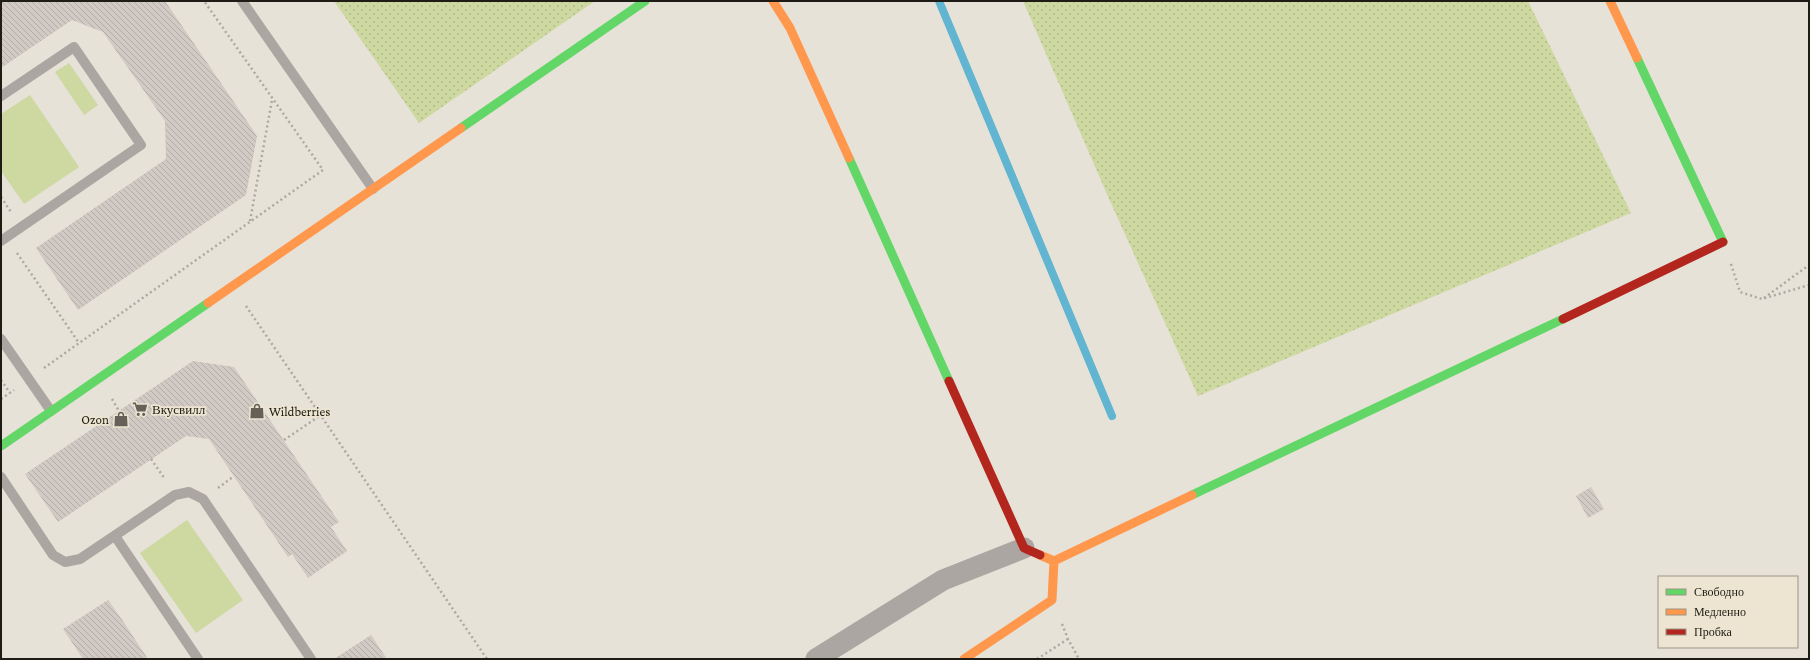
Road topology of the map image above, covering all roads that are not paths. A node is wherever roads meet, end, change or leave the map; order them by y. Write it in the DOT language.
graph roads {
  1 [pos="242,1"];
  2 [pos="645,1"];
  3 [pos="773,1"];
  4 [pos="1610,1"];
  5 [pos="1,96"];
  6 [pos="373,189"];
  7 [pos="1,241"];
  8 [pos="1,339"];
  9 [pos="51,411"];
  10 [pos="1,446"];
  11 [pos="1,477"];
  12 [pos="115,536"];
  13 [pos="1024,548"];
  14 [pos="1054,561"];
  15 [pos="198,659"];
  16 [pos="311,659"];
  17 [pos="816,659"];
  18 [pos="964,659"];
  1 -- 6 [label="lane"];
  2 -- 6 [label="street"];
  3 -- 13 [label="street"];
  4 -- 14 [label="street"];
  5 -- 7 [label="lane"];
  6 -- 9 [label="street"];
  8 -- 9 [label="lane"];
  9 -- 10 [label="street"];
  11 -- 12 [label="lane"];
  12 -- 15 [label="lane"];
  12 -- 16 [label="lane"];
  13 -- 14 [label="street"];
  13 -- 17 [label="street"];
  14 -- 18 [label="street"];
}
